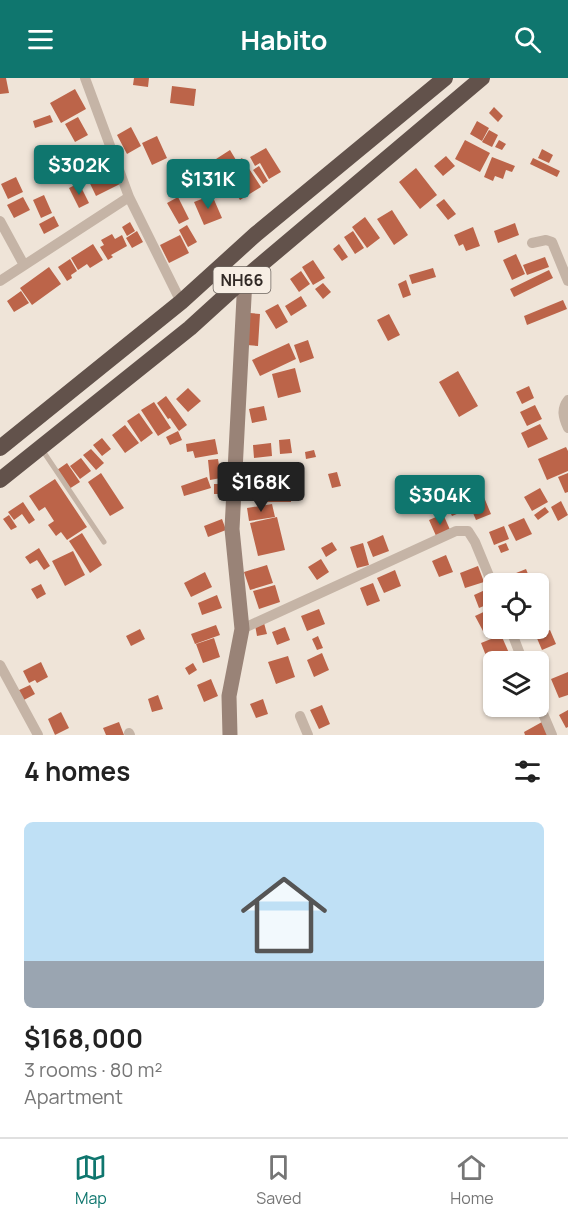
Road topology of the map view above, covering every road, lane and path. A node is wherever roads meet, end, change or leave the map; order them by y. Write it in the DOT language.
graph roads {
  1 [pos="85,78"];
  2 [pos="445,78"];
  3 [pos="482,78"];
  4 [pos="129,197"];
  5 [pos="0,221"];
  6 [pos="532,243"];
  7 [pos="24,265"];
  8 [pos="245,278"];
  9 [pos="0,280"];
  10 [pos="568,281"];
  11 [pos="181,302"];
  12 [pos="568,400"];
  13 [pos="568,428"];
  14 [pos="40,447"];
  15 [pos="0,448"];
  16 [pos="0,480"];
  17 [pos="104,542"];
  18 [pos="488,573"];
  19 [pos="242,629"];
  20 [pos="0,665"];
  21 [pos="300,716"];
  22 [pos="544,717"];
  23 [pos="38,735"];
  24 [pos="230,735"];
  25 [pos="308,735"];
  26 [pos="552,735"];
  1 -- 4 [label="street"];
  2 -- 11 [label="highway, NH66"];
  3 -- 8 [label="highway, NH66"];
  4 -- 7 [label="street"];
  4 -- 11 [label="street"];
  5 -- 7 [label="street"];
  6 -- 10 [label="street"];
  7 -- 9 [label="street"];
  8 -- 14 [label="highway, NH66"];
  8 -- 19 [label="main road"];
  11 -- 15 [label="highway, NH66"];
  12 -- 13 [label="street"];
  14 -- 16 [label="highway, NH66"];
  14 -- 17 [label="lane"];
  18 -- 19 [label="street"];
  19 -- 24 [label="main road"];
  20 -- 23 [label="street"];
  21 -- 25 [label="street"];
  22 -- 26 [label="street"];
}
